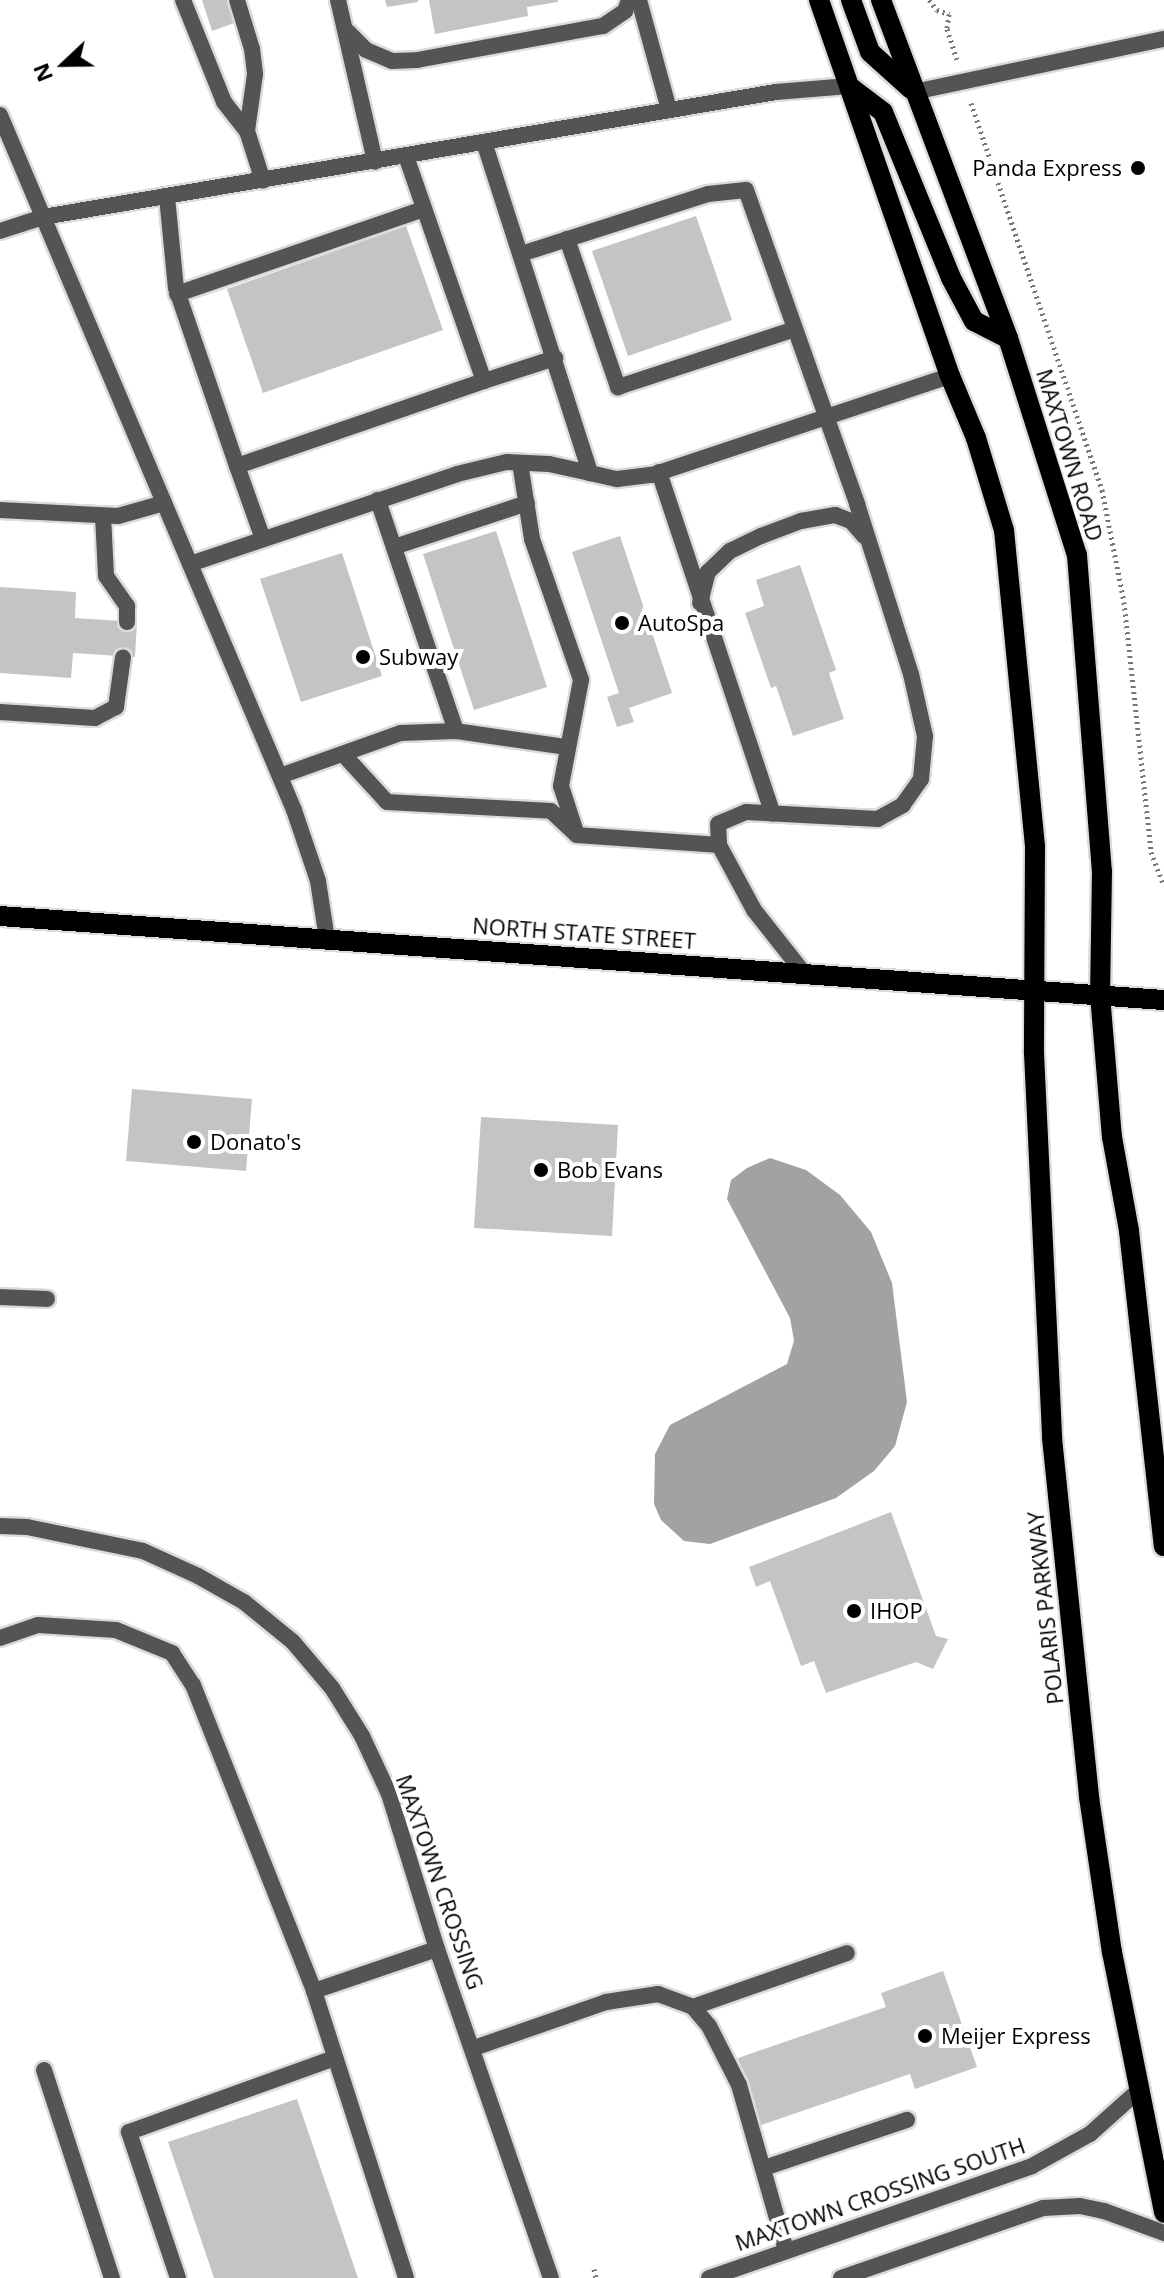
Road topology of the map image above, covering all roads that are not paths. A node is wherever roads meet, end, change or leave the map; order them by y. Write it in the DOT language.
graph roads {
  1 [pos="183,0"];
  2 [pos="237,0"];
  3 [pos="338,0"];
  4 [pos="629,0"];
  5 [pos="639,0"];
  6 [pos="819,0"];
  7 [pos="851,0"];
  8 [pos="881,0"];
  9 [pos="348,32"];
  10 [pos="1164,39"];
  11 [pos="849,86"];
  12 [pos="914,92"];
  13 [pos="669,110"];
  14 [pos="0,115"];
  15 [pos="247,131"];
  16 [pos="484,142"];
  17 [pos="406,156"];
  18 [pos="375,162"];
  19 [pos="263,181"];
  20 [pos="167,197"];
  21 [pos="424,209"];
  22 [pos="43,217"];
  23 [pos="0,231"];
  24 [pos="567,239"];
  25 [pos="521,254"];
  26 [pos="177,294"];
  27 [pos="795,329"];
  28 [pos="1008,338"];
  29 [pos="555,358"];
  30 [pos="950,376"];
  31 [pos="484,381"];
  32 [pos="827,419"];
  33 [pos="520,463"];
  34 [pos="237,466"];
  35 [pos="659,472"];
  36 [pos="590,473"];
  37 [pos="378,500"];
  38 [pos="164,503"];
  39 [pos="527,503"];
  40 [pos="0,510"];
  41 [pos="103,516"];
  42 [pos="263,539"];
  43 [pos="868,540"];
  44 [pos="394,547"];
  45 [pos="190,564"];
  46 [pos="700,603"];
  47 [pos="127,622"];
  48 [pos="123,657"];
  49 [pos="0,712"];
  50 [pos="456,731"];
  51 [pos="566,747"];
  52 [pos="343,754"];
  53 [pos="280,776"];
  54 [pos="773,814"];
  55 [pos="577,835"];
  56 [pos="719,845"];
  57 [pos="0,916"];
  58 [pos="327,939"];
  59 [pos="803,972"];
  60 [pos="1035,991"];
  61 [pos="1100,995"];
  62 [pos="1164,1000"];
  63 [pos="0,1297"];
  64 [pos="47,1299"];
  65 [pos="0,1526"];
  66 [pos="1164,1546"];
  67 [pos="0,1638"];
  68 [pos="437,1949"];
  69 [pos="847,1953"];
  70 [pos="314,1991"];
  71 [pos="693,2007"];
  72 [pos="474,2048"];
  73 [pos="335,2058"];
  74 [pos="44,2070"];
  75 [pos="1139,2090"];
  76 [pos="907,2120"];
  77 [pos="764,2168"];
  78 [pos="1164,2213"];
  79 [pos="1164,2233"];
  80 [pos="786,2250"];
  81 [pos="112,2278"];
  82 [pos="178,2278"];
  83 [pos="406,2278"];
  84 [pos="551,2278"];
  85 [pos="709,2278"];
  86 [pos="841,2278"];
  1 -- 15 [label="street"];
  2 -- 15 [label="street"];
  3 -- 9 [label="street"];
  4 -- 9 [label="street"];
  5 -- 13 [label="street"];
  6 -- 11 [label="main road"];
  7 -- 12 [label="main road"];
  8 -- 12 [label="main road, MAXTOWN ROAD"];
  9 -- 18 [label="street"];
  10 -- 12 [label="street"];
  11 -- 13 [label="street"];
  11 -- 28 [label="main road"];
  11 -- 30 [label="main road"];
  12 -- 28 [label="main road, MAXTOWN ROAD"];
  13 -- 16 [label="street"];
  14 -- 22 [label="street"];
  15 -- 19 [label="street"];
  16 -- 17 [label="street"];
  16 -- 25 [label="street"];
  17 -- 18 [label="street"];
  17 -- 21 [label="street"];
  18 -- 19 [label="street"];
  19 -- 20 [label="street"];
  20 -- 22 [label="street"];
  20 -- 26 [label="street"];
  21 -- 26 [label="street"];
  21 -- 31 [label="street"];
  22 -- 23 [label="street"];
  22 -- 38 [label="street"];
  24 -- 25 [label="street"];
  24 -- 27 [label="street"];
  24 -- 27 [label="street"];
  25 -- 29 [label="street"];
  26 -- 34 [label="street"];
  27 -- 32 [label="street"];
  28 -- 61 [label="main road, MAXTOWN ROAD"];
  29 -- 31 [label="street"];
  29 -- 36 [label="street"];
  30 -- 32 [label="street"];
  30 -- 60 [label="main road"];
  31 -- 34 [label="street"];
  32 -- 35 [label="street"];
  32 -- 43 [label="street"];
  33 -- 36 [label="street"];
  33 -- 37 [label="street"];
  33 -- 39 [label="street"];
  34 -- 42 [label="street"];
  35 -- 36 [label="street"];
  35 -- 46 [label="street"];
  37 -- 42 [label="street"];
  37 -- 44 [label="street"];
  38 -- 41 [label="street"];
  38 -- 45 [label="street"];
  39 -- 44 [label="street"];
  39 -- 51 [label="street"];
  40 -- 41 [label="street"];
  41 -- 47 [label="street"];
  42 -- 45 [label="street"];
  43 -- 46 [label="street"];
  43 -- 54 [label="street"];
  44 -- 50 [label="street"];
  45 -- 53 [label="street"];
  46 -- 54 [label="street"];
  48 -- 49 [label="street"];
  50 -- 51 [label="street"];
  50 -- 52 [label="street"];
  51 -- 55 [label="street"];
  52 -- 53 [label="street"];
  52 -- 55 [label="street"];
  53 -- 58 [label="street"];
  54 -- 56 [label="street"];
  55 -- 56 [label="street"];
  56 -- 59 [label="street"];
  57 -- 58 [label="main road, NORTH STATE STREET"];
  58 -- 59 [label="main road, NORTH STATE STREET"];
  59 -- 60 [label="main road, NORTH STATE STREET"];
  60 -- 61 [label="main road, NORTH STATE STREET"];
  60 -- 75 [label="main road, POLARIS PARKWAY"];
  61 -- 62 [label="main road, NORTH STATE STREET"];
  61 -- 66 [label="main road"];
  63 -- 64 [label="street"];
  65 -- 68 [label="street, MAXTOWN CROSSING"];
  67 -- 70 [label="street"];
  68 -- 70 [label="street"];
  68 -- 72 [label="street, MAXTOWN CROSSING"];
  69 -- 71 [label="street"];
  70 -- 73 [label="street"];
  71 -- 72 [label="street"];
  71 -- 77 [label="street"];
  72 -- 84 [label="street, MAXTOWN CROSSING"];
  73 -- 82 [label="street"];
  73 -- 83 [label="street"];
  74 -- 81 [label="street"];
  75 -- 78 [label="main road, POLARIS PARKWAY"];
  75 -- 80 [label="street, MAXTOWN CROSSING SOUTH"];
  76 -- 77 [label="street"];
  77 -- 80 [label="street"];
  79 -- 86 [label="street"];
  80 -- 85 [label="street, MAXTOWN CROSSING SOUTH"];
}
